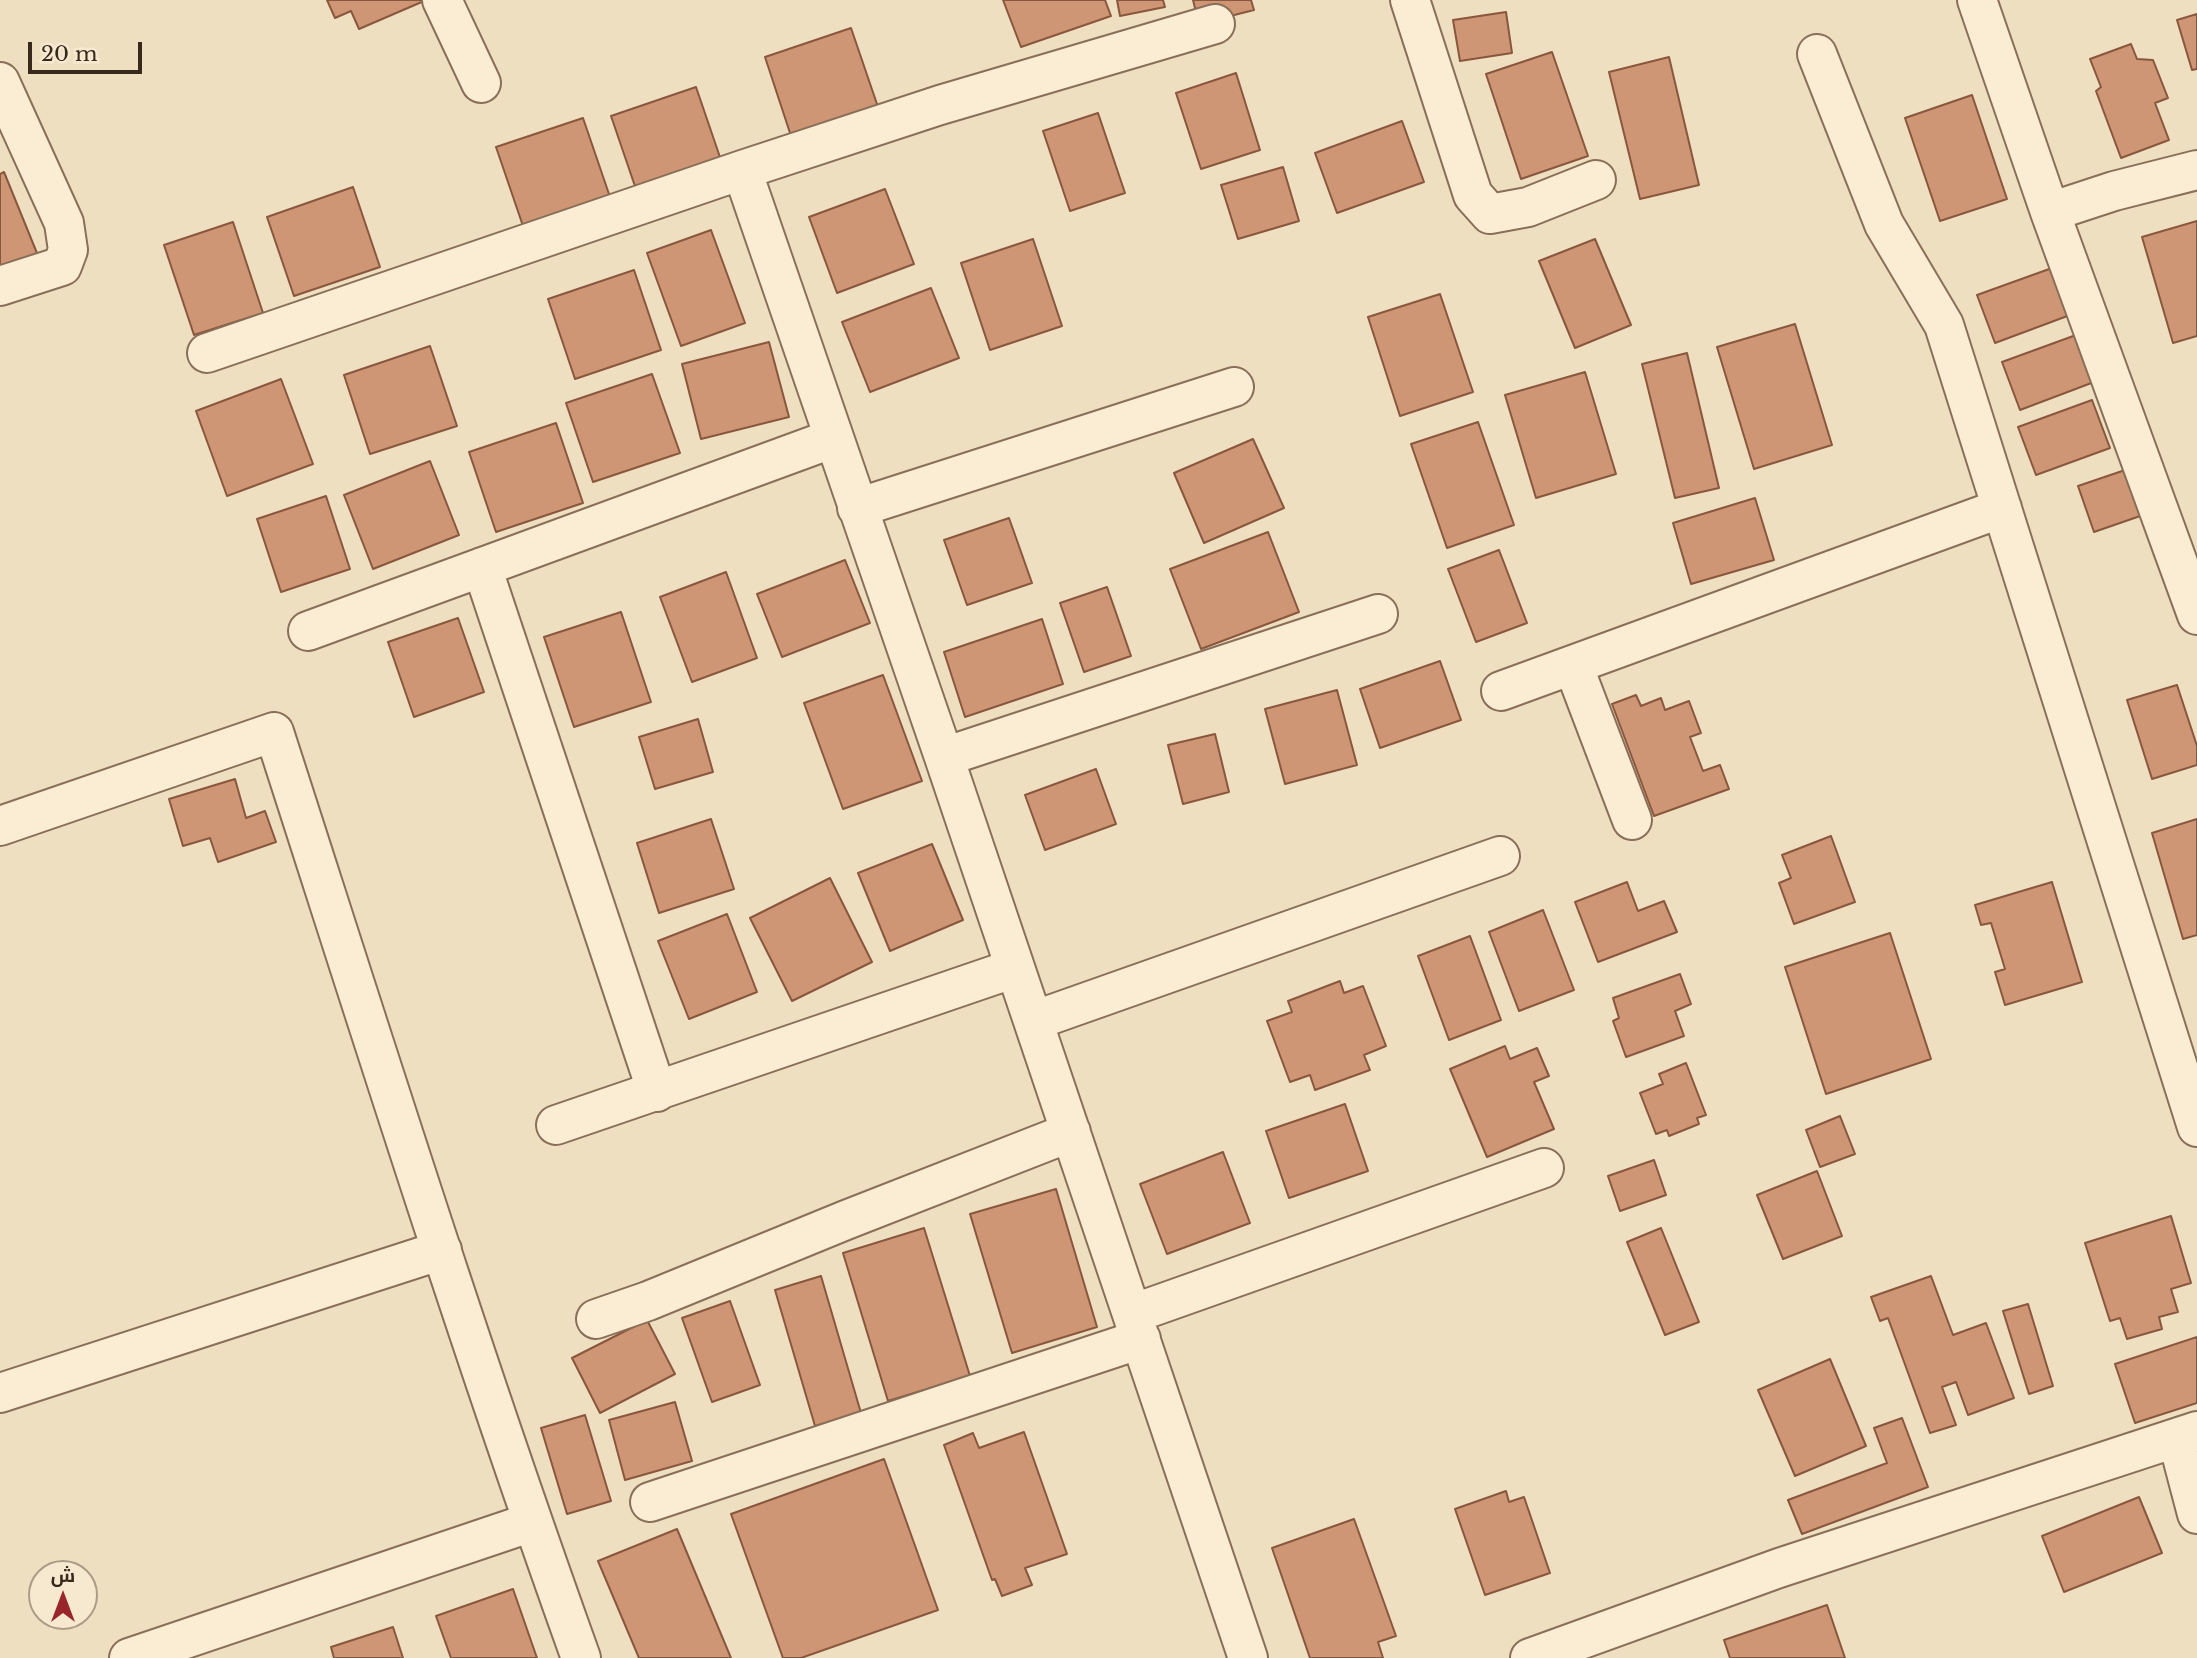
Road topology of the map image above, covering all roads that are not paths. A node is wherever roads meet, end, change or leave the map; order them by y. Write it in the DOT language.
graph roads {
  1 [pos="442,0"];
  2 [pos="1409,0"];
  3 [pos="1977,0"];
  4 [pos="1215,24"];
  5 [pos="1818,54"];
  6 [pos="481,83"];
  7 [pos="4,100"];
  8 [pos="742,170"];
  9 [pos="2197,170"];
  10 [pos="1596,180"];
  11 [pos="2050,212"];
  12 [pos="0,286"];
  13 [pos="207,353"];
  14 [pos="1234,387"];
  15 [pos="834,438"];
  16 [pos="858,508"];
  17 [pos="2002,508"];
  18 [pos="482,567"];
  19 [pos="1378,614"];
  20 [pos="2197,615"];
  21 [pos="308,631"];
  22 [pos="1573,665"];
  23 [pos="1501,691"];
  24 [pos="944,757"];
  25 [pos="1632,820"];
  26 [pos="0,826"];
  27 [pos="1500,856"];
  28 [pos="1015,968"];
  29 [pos="1033,1021"];
  30 [pos="657,1092"];
  31 [pos="556,1125"];
  32 [pos="2197,1127"];
  33 [pos="1071,1132"];
  34 [pos="1544,1168"];
  35 [pos="442,1250"];
  36 [pos="596,1319"];
  37 [pos="1136,1326"];
  38 [pos="0,1393"];
  39 [pos="2187,1435"];
  40 [pos="650,1502"];
  41 [pos="2197,1514"];
  42 [pos="532,1522"];
  43 [pos="129,1658"];
  44 [pos="581,1658"];
  45 [pos="1248,1658"];
  46 [pos="1530,1658"];
  1 -- 6 [label="street"];
  2 -- 10 [label="street"];
  3 -- 11 [label="street"];
  4 -- 8 [label="street"];
  5 -- 17 [label="street"];
  7 -- 12 [label="street"];
  8 -- 13 [label="street"];
  8 -- 15 [label="street"];
  9 -- 11 [label="street"];
  11 -- 20 [label="street"];
  14 -- 16 [label="street"];
  15 -- 16 [label="street"];
  15 -- 18 [label="street"];
  16 -- 24 [label="street"];
  17 -- 22 [label="street"];
  17 -- 32 [label="street"];
  18 -- 21 [label="street"];
  18 -- 30 [label="street"];
  19 -- 24 [label="street"];
  22 -- 23 [label="street"];
  22 -- 25 [label="street"];
  24 -- 28 [label="street"];
  26 -- 35 [label="street"];
  27 -- 29 [label="street"];
  28 -- 29 [label="street"];
  28 -- 30 [label="street"];
  29 -- 33 [label="street"];
  30 -- 31 [label="street"];
  33 -- 36 [label="street"];
  33 -- 37 [label="street"];
  34 -- 37 [label="street"];
  35 -- 38 [label="street"];
  35 -- 42 [label="street"];
  37 -- 40 [label="street"];
  37 -- 45 [label="street"];
  39 -- 41 [label="street"];
  39 -- 46 [label="street"];
  42 -- 43 [label="street"];
  42 -- 44 [label="street"];
}
